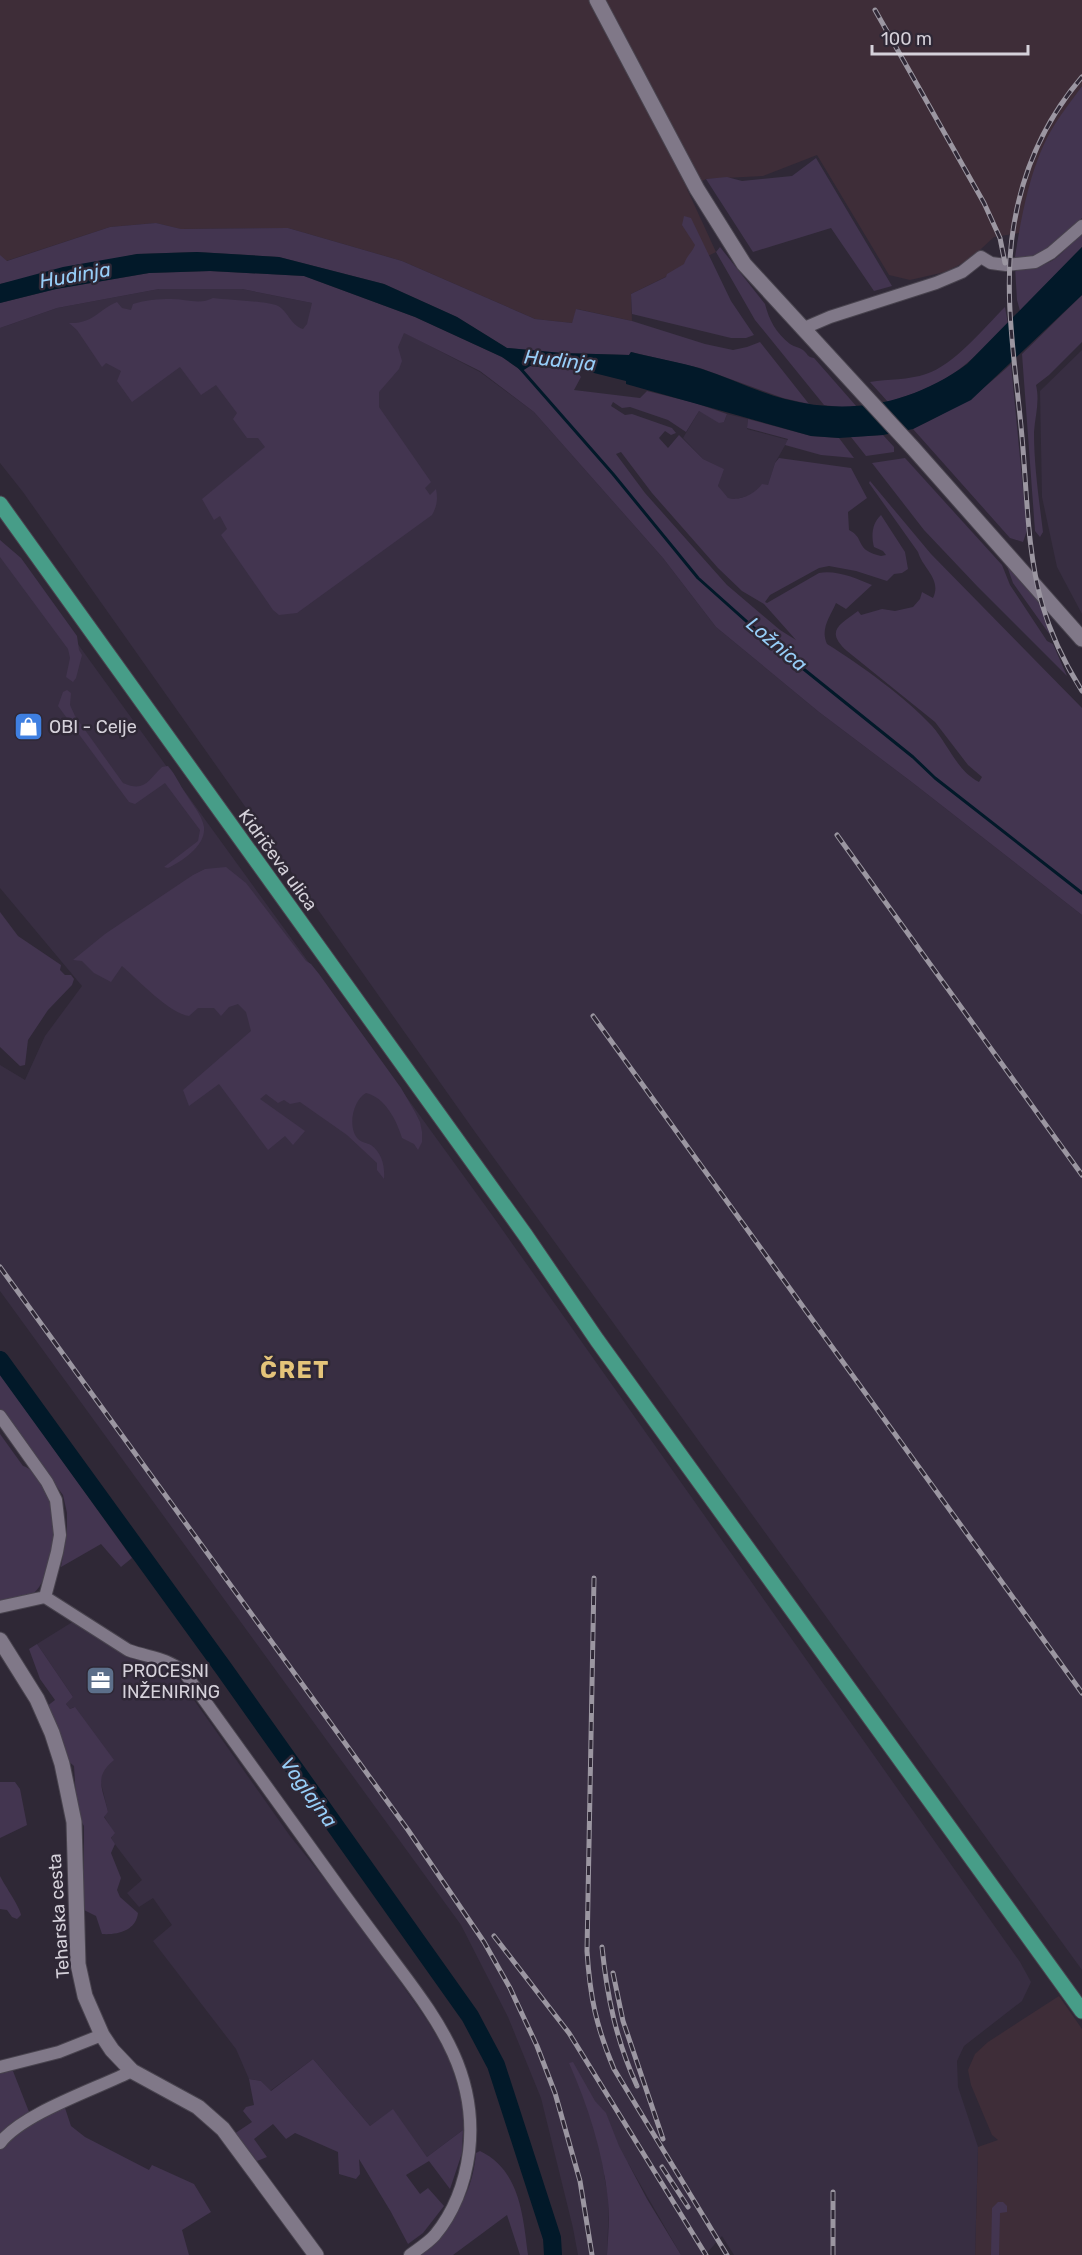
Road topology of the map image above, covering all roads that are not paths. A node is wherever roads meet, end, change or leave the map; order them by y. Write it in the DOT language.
graph roads {
  1 [pos="597,0"];
  2 [pos="1082,226"];
  3 [pos="802,329"];
  4 [pos="0,504"];
  5 [pos="1082,639"];
  6 [pos="0,1416"];
  7 [pos="45,1597"];
  8 [pos="0,1607"];
  9 [pos="0,1640"];
  10 [pos="1082,2011"];
  11 [pos="102,2035"];
  12 [pos="0,2067"];
  13 [pos="132,2071"];
  14 [pos="0,2143"];
  15 [pos="316,2255"];
  16 [pos="410,2255"];
  1 -- 3 [label="street"];
  2 -- 3 [label="street"];
  3 -- 5 [label="street"];
  4 -- 10 [label="main road, Kidričeva ulica"];
  6 -- 7 [label="street"];
  7 -- 8 [label="street"];
  7 -- 16 [label="street"];
  9 -- 11 [label="street, Teharska cesta"];
  11 -- 12 [label="street"];
  11 -- 13 [label="street, Teharska cesta"];
  13 -- 14 [label="street"];
  13 -- 15 [label="street, Teharska cesta"];
}
